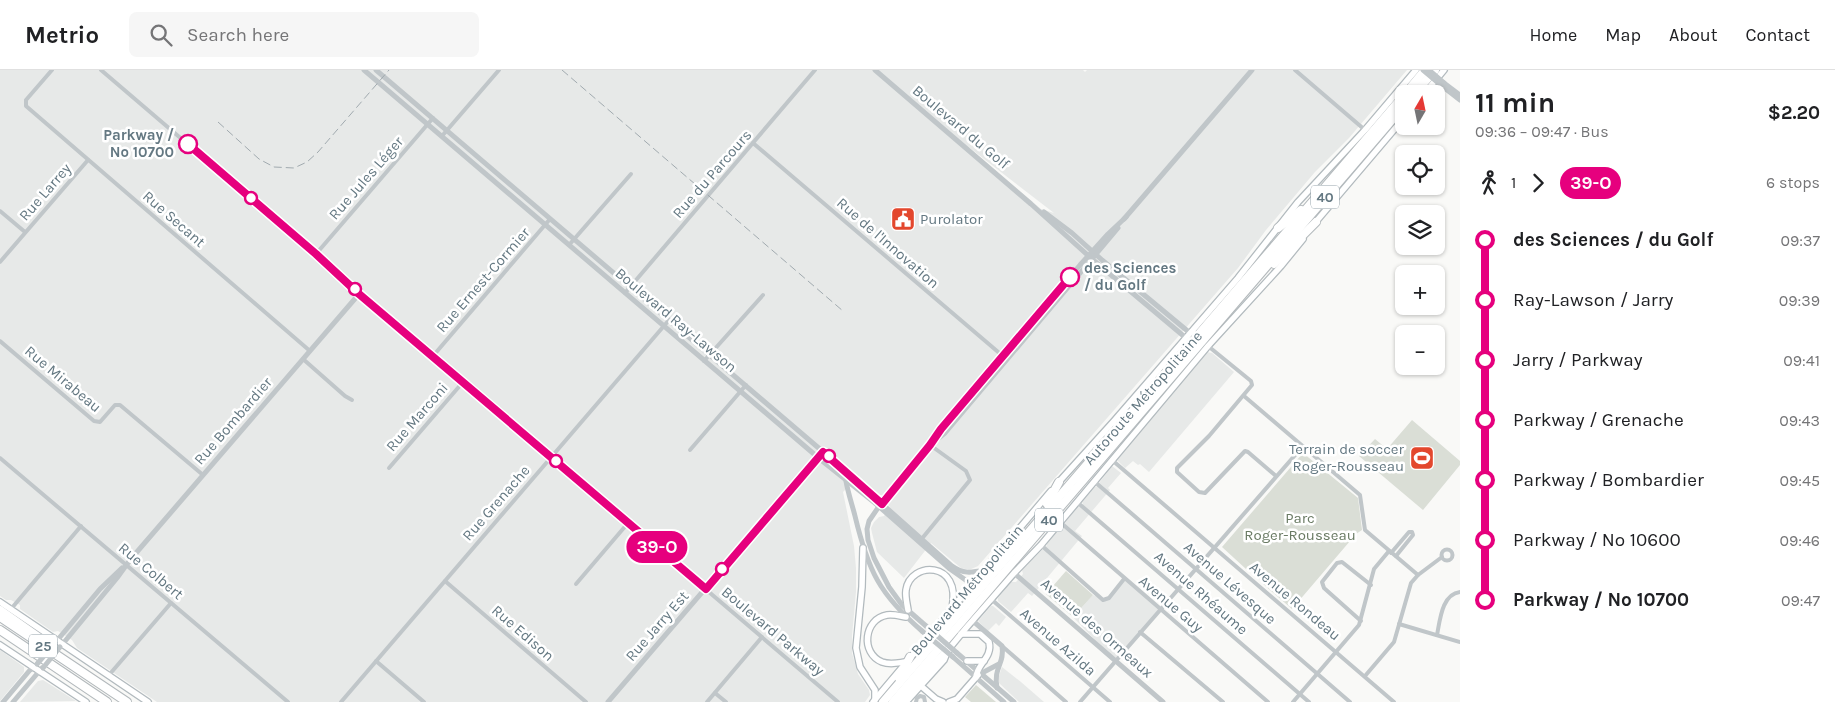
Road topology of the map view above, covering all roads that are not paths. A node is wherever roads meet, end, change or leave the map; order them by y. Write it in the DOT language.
graph roads {
  1 [pos="52,70"];
  2 [pos="101,70"];
  3 [pos="364,70"];
  4 [pos="376,70"];
  5 [pos="498,70"];
  6 [pos="815,70"];
  7 [pos="875,70"];
  8 [pos="1252,70"];
  9 [pos="1295,70"];
  10 [pos="1416,70"];
  11 [pos="1426,70"];
  12 [pos="1435,70"];
  13 [pos="1444,70"];
  14 [pos="1412,85"];
  15 [pos="1422,85"];
  16 [pos="1432,85"];
  17 [pos="1443,85"];
  18 [pos="1445,86"];
  19 [pos="1445,87"];
  20 [pos="1460,95"];
  21 [pos="1460,100"];
  22 [pos="1395,105"];
  23 [pos="1395,116"];
  24 [pos="433,118"];
  25 [pos="428,124"];
  26 [pos="1395,129"];
  27 [pos="447,130"];
  28 [pos="1365,130"];
  29 [pos="442,136"];
  30 [pos="753,143"];
  31 [pos="88,160"];
  32 [pos="630,174"];
  33 [pos="1316,198"];
  34 [pos="0,211"];
  35 [pos="550,219"];
  36 [pos="1316,222"];
  37 [pos="545,224"];
  38 [pos="1278,228"];
  39 [pos="25,232"];
  40 [pos="574,239"];
  41 [pos="569,245"];
  42 [pos="316,254"];
  43 [pos="1093,255"];
  44 [pos="0,262"];
  45 [pos="630,286"];
  46 [pos="1247,289"];
  47 [pos="625,292"];
  48 [pos="359,294"];
  49 [pos="763,295"];
  50 [pos="669,320"];
  51 [pos="663,326"];
  52 [pos="1188,336"];
  53 [pos="0,341"];
  54 [pos="1208,346"];
  55 [pos="310,351"];
  56 [pos="710,355"];
  57 [pos="433,356"];
  58 [pos="1002,356"];
  59 [pos="302,359"];
  60 [pos="1008,360"];
  61 [pos="704,361"];
  62 [pos="463,382"];
  63 [pos="746,385"];
  64 [pos="740,391"];
  65 [pos="1244,396"];
  66 [pos="352,400"];
  67 [pos="780,415"];
  68 [pos="775,421"];
  69 [pos="930,445"];
  70 [pos="1302,446"];
  71 [pos="690,450"];
  72 [pos="823,452"];
  73 [pos="551,457"];
  74 [pos="818,457"];
  75 [pos="0,458"];
  76 [pos="1112,460"];
  77 [pos="389,468"];
  78 [pos="203,475"];
  79 [pos="1276,476"];
  80 [pos="846,482"];
  81 [pos="1059,482"];
  82 [pos="1095,482"];
  83 [pos="1077,502"];
  84 [pos="881,506"];
  85 [pos="1060,522"];
  86 [pos="628,523"];
  87 [pos="81,526"];
  88 [pos="1025,536"];
  89 [pos="920,541"];
  90 [pos="1041,545"];
  91 [pos="863,548"];
  92 [pos="1215,549"];
  93 [pos="1390,552"];
  94 [pos="1396,556"];
  95 [pos="1442,557"];
  96 [pos="126,565"];
  97 [pos="985,569"];
  98 [pos="1196,570"];
  99 [pos="1014,573"];
  100 [pos="1418,575"];
  101 [pos="1124,579"];
  102 [pos="445,581"];
  103 [pos="576,584"];
  104 [pos="1370,585"];
  105 [pos="971,587"];
  106 [pos="706,589"];
  107 [pos="1179,590"];
  108 [pos="1460,592"];
  109 [pos="991,599"];
  110 [pos="0,602"];
  111 [pos="172,603"];
  112 [pos="952,608"];
  113 [pos="11,609"];
  114 [pos="0,610"];
  115 [pos="908,610"];
  116 [pos="1160,610"];
  117 [pos="0,617"];
  118 [pos="906,617"];
  119 [pos="1361,620"];
  120 [pos="972,621"];
  121 [pos="1399,624"];
  122 [pos="924,629"];
  123 [pos="0,630"];
  124 [pos="1140,632"];
  125 [pos="961,634"];
  126 [pos="1437,635"];
  127 [pos="0,636"];
  128 [pos="762,637"];
  129 [pos="1460,642"];
  130 [pos="59,644"];
  131 [pos="0,645"];
  132 [pos="1002,646"];
  133 [pos="948,650"];
  134 [pos="1336,652"];
  135 [pos="955,655"];
  136 [pos="908,659"];
  137 [pos="376,661"];
  138 [pos="966,661"];
  139 [pos="1115,661"];
  140 [pos="984,662"];
  141 [pos="999,664"];
  142 [pos="38,668"];
  143 [pos="1317,673"];
  144 [pos="64,674"];
  145 [pos="977,674"];
  146 [pos="87,675"];
  147 [pos="109,675"];
  148 [pos="1365,676"];
  149 [pos="921,686"];
  150 [pos="1093,687"];
  151 [pos="997,688"];
  152 [pos="715,693"];
  153 [pos="1300,694"];
  154 [pos="891,698"];
  155 [pos="874,701"];
  156 [pos="4,702"];
  157 [pos="13,702"];
  158 [pos="86,702"];
  159 [pos="107,702"];
  160 [pos="127,702"];
  161 [pos="148,702"];
  162 [pos="288,702"];
  163 [pos="341,702"];
  164 [pos="424,702"];
  165 [pos="586,702"];
  166 [pos="608,702"];
  167 [pos="707,702"];
  168 [pos="726,702"];
  169 [pos="838,702"];
  170 [pos="883,702"];
  171 [pos="900,702"];
  172 [pos="906,702"];
  173 [pos="916,702"];
  174 [pos="925,702"];
  175 [pos="943,702"];
  176 [pos="949,702"];
  177 [pos="1004,702"];
  178 [pos="1014,702"];
  179 [pos="1066,702"];
  180 [pos="1080,702"];
  181 [pos="1110,702"];
  182 [pos="1163,702"];
  183 [pos="1222,702"];
  184 [pos="1268,702"];
  185 [pos="1292,702"];
  186 [pos="1309,702"];
  187 [pos="1350,702"];
  188 [pos="1394,702"];
  1 -- 31 [label="street, Rue Secant"];
  2 -- 42 [label="street, Boulevard Parkway"];
  3 -- 25 [label="street, Boulevard Ray-Lawson"];
  4 -- 24 [label="street, Boulevard Ray-Lawson"];
  5 -- 27 [label="street"];
  6 -- 30 [label="street, Rue du Parcours"];
  7 -- 43 [label="street, Boulevard du Golf"];
  8 -- 43 [label="street"];
  9 -- 28 [label="street"];
  10 -- 28 [label="main road, Boulevard Métropolitain"];
  11 -- 14 [label="highway, Autoroute Métropolitaine / 40"];
  11 -- 17 [label="street, bridge"];
  12 -- 15 [label="highway"];
  13 -- 16 [label="main road"];
  18 -- 20 [label="street"];
  19 -- 21 [label="street"];
  22 -- 33 [label="highway, Autoroute Métropolitaine / 40"];
  23 -- 46 [label="highway, Autoroute Métropolitaine / 40"];
  24 -- 25 [label="street, Rue Jules Léger"];
  24 -- 27 [label="street, Boulevard Ray-Lawson"];
  25 -- 29 [label="street, Boulevard Ray-Lawson"];
  25 -- 42 [label="street, Rue Jules Léger"];
  26 -- 36 [label="main road, Boulevard Métropolitain"];
  27 -- 29 [label="street"];
  27 -- 35 [label="street, Boulevard Ray-Lawson"];
  28 -- 38 [label="main road, Boulevard Métropolitain"];
  29 -- 37 [label="street, Boulevard Ray-Lawson"];
  30 -- 45 [label="street, Rue du Parcours"];
  30 -- 58 [label="street, Rue de l'Innovation"];
  31 -- 39 [label="street, Rue Larrey"];
  31 -- 55 [label="street, Rue Secant"];
  32 -- 40 [label="street"];
  33 -- 38 [label="highway"];
  33 -- 88 [label="highway, Autoroute Métropolitaine / 40"];
  34 -- 39 [label="street"];
  35 -- 37 [label="street, Rue Ernest-Cormier"];
  35 -- 40 [label="street, Boulevard Ray-Lawson"];
  36 -- 46 [label="highway"];
  36 -- 54 [label="main road, Boulevard Métropolitain"];
  37 -- 41 [label="street, Boulevard Ray-Lawson"];
  37 -- 57 [label="street, Rue Ernest-Cormier"];
  38 -- 52 [label="main road, Boulevard Métropolitain"];
  39 -- 44 [label="street, Rue Larrey"];
  40 -- 41 [label="street"];
  40 -- 45 [label="street, Boulevard Ray-Lawson"];
  41 -- 47 [label="street, Boulevard Ray-Lawson"];
  42 -- 48 [label="street, Boulevard Parkway"];
  43 -- 52 [label="street, Boulevard du Golf"];
  43 -- 58 [label="street"];
  43 -- 60 [label="street"];
  45 -- 47 [label="street, Rue du Parcours"];
  45 -- 50 [label="street, Boulevard Ray-Lawson"];
  46 -- 154 [label="highway, Autoroute Métropolitaine / 40"];
  47 -- 51 [label="street, Boulevard Ray-Lawson"];
  48 -- 55 [label="street, Rue Bombardier"];
  48 -- 57 [label="street, Boulevard Parkway"];
  49 -- 56 [label="street"];
  50 -- 51 [label="street, Rue Grenache"];
  50 -- 56 [label="street, Boulevard Ray-Lawson"];
  51 -- 61 [label="street, Boulevard Ray-Lawson"];
  51 -- 73 [label="street, Rue Grenache"];
  52 -- 81 [label="main road, Boulevard Métropolitain"];
  53 -- 78 [label="street, Rue Mirabeau"];
  54 -- 65 [label="street"];
  54 -- 76 [label="main road, Boulevard Métropolitain"];
  55 -- 59 [label="street, Rue Bombardier"];
  56 -- 61 [label="street"];
  56 -- 63 [label="street, Boulevard Ray-Lawson"];
  57 -- 62 [label="street, Boulevard Parkway"];
  58 -- 60 [label="street, Rue de l'Innovation"];
  58 -- 69 [label="street"];
  59 -- 66 [label="street"];
  59 -- 78 [label="street, Rue Bombardier"];
  60 -- 69 [label="street"];
  61 -- 64 [label="street, Boulevard Ray-Lawson"];
  62 -- 73 [label="street, Boulevard Parkway"];
  62 -- 77 [label="street, Rue Marconi"];
  63 -- 64 [label="street"];
  63 -- 67 [label="street, Boulevard Ray-Lawson"];
  64 -- 68 [label="street, Boulevard Ray-Lawson"];
  64 -- 71 [label="street"];
  65 -- 70 [label="street"];
  65 -- 79 [label="street"];
  67 -- 68 [label="street"];
  67 -- 72 [label="street, Boulevard Ray-Lawson"];
  68 -- 74 [label="street, Boulevard Ray-Lawson"];
  69 -- 84 [label="street"];
  69 -- 89 [label="street"];
  70 -- 79 [label="street"];
  70 -- 93 [label="street"];
  72 -- 74 [label="street, Rue Jarry Est"];
  72 -- 84 [label="street, Boulevard Ray-Lawson"];
  73 -- 86 [label="street, Boulevard Parkway"];
  73 -- 102 [label="street, Rue Grenache"];
  74 -- 80 [label="street, Boulevard Ray-Lawson"];
  74 -- 106 [label="street, Rue Jarry Est"];
  75 -- 87 [label="street, Rue Colbert"];
  76 -- 82 [label="main road, Boulevard Métropolitain"];
  76 -- 92 [label="street, Avenue Rondeau"];
  78 -- 96 [label="street, Rue Bombardier"];
  79 -- 92 [label="street"];
  80 -- 84 [label="street, Boulevard Ray-Lawson"];
  80 -- 91 [label="street"];
  81 -- 88 [label="highway"];
  81 -- 97 [label="main road, Boulevard Métropolitain"];
  82 -- 83 [label="main road, Boulevard Métropolitain"];
  82 -- 98 [label="street, Avenue Lévesque"];
  83 -- 85 [label="main road, Boulevard Métropolitain"];
  83 -- 107 [label="street, Avenue Rhéaume"];
  84 -- 89 [label="street, Boulevard Ray-Lawson"];
  84 -- 115 [label="street"];
  85 -- 90 [label="main road, Boulevard Métropolitain"];
  85 -- 101 [label="street, Avenue Guy"];
  86 -- 103 [label="street"];
  86 -- 106 [label="street, Boulevard Parkway"];
  87 -- 96 [label="street, Rue Colbert"];
  87 -- 113 [label="street"];
  88 -- 154 [label="highway, Autoroute Métropolitaine / 40"];
  89 -- 97 [label="street, Boulevard Ray-Lawson"];
  89 -- 105 [label="street, Boulevard Ray-Lawson"];
  90 -- 99 [label="main road, Boulevard Métropolitain"];
  90 -- 101 [label="street"];
  91 -- 118 [label="street"];
  91 -- 155 [label="main road"];
  92 -- 98 [label="street"];
  92 -- 134 [label="street, Avenue Rondeau"];
  93 -- 94 [label="street"];
  93 -- 94 [label="street"];
  93 -- 104 [label="street"];
  94 -- 100 [label="street"];
  95 -- 100 [label="street"];
  96 -- 111 [label="street, Rue Colbert"];
  96 -- 130 [label="street, Rue Bombardier"];
  97 -- 105 [label="main road, Boulevard Métropolitain"];
  98 -- 107 [label="street"];
  98 -- 143 [label="street, Avenue Lévesque"];
  99 -- 109 [label="main road, Boulevard Métropolitain"];
  99 -- 139 [label="street, Avenue des Ormeaux"];
  100 -- 121 [label="street"];
  101 -- 116 [label="street, Avenue Guy"];
  102 -- 137 [label="street, Rue Grenache"];
  102 -- 165 [label="street, Rue Edison"];
  104 -- 119 [label="street"];
  104 -- 119 [label="street"];
  105 -- 112 [label="main road, Boulevard Métropolitain"];
  106 -- 128 [label="street, Boulevard Parkway"];
  106 -- 166 [label="street, Rue Jarry Est"];
  107 -- 116 [label="street"];
  107 -- 153 [label="street, Avenue Rhéaume"];
  108 -- 126 [label="street"];
  109 -- 120 [label="main road, Boulevard Métropolitain"];
  109 -- 150 [label="street, Avenue Azilda"];
  110 -- 113 [label="main road"];
  111 -- 147 [label="street"];
  111 -- 162 [label="street, Rue Colbert"];
  112 -- 115 [label="main road"];
  112 -- 136 [label="main road, Boulevard Métropolitain"];
  113 -- 130 [label="main road"];
  114 -- 146 [label="highway"];
  115 -- 122 [label="street"];
  116 -- 124 [label="street"];
  116 -- 184 [label="street, Avenue Guy"];
  117 -- 146 [label="highway, 25"];
  118 -- 122 [label="street"];
  118 -- 136 [label="main road"];
  119 -- 134 [label="street"];
  120 -- 125 [label="main road, Boulevard Métropolitain"];
  120 -- 132 [label="street"];
  121 -- 126 [label="street"];
  121 -- 148 [label="street"];
  122 -- 135 [label="street, bridge"];
  123 -- 144 [label="highway, 25"];
  124 -- 139 [label="street"];
  124 -- 183 [label="street"];
  125 -- 133 [label="main road, Boulevard Métropolitain"];
  125 -- 140 [label="main road"];
  126 -- 129 [label="street"];
  127 -- 144 [label="highway"];
  128 -- 152 [label="street"];
  128 -- 169 [label="street, Boulevard Parkway"];
  130 -- 142 [label="street, Rue Bombardier, bridge"];
  130 -- 147 [label="main road"];
  131 -- 142 [label="main road"];
  132 -- 141 [label="street"];
  132 -- 179 [label="street"];
  133 -- 149 [label="main road, Boulevard Métropolitain"];
  133 -- 171 [label="highway"];
  134 -- 143 [label="street"];
  134 -- 148 [label="street, Avenue Rondeau"];
  135 -- 138 [label="street"];
  135 -- 145 [label="street"];
  136 -- 154 [label="highway"];
  136 -- 155 [label="main road, Boulevard Métropolitain"];
  137 -- 163 [label="street, Rue Grenache"];
  137 -- 164 [label="street"];
  138 -- 140 [label="main road"];
  138 -- 145 [label="street"];
  139 -- 150 [label="street"];
  139 -- 182 [label="street, Avenue des Ormeaux"];
  140 -- 145 [label="main road"];
  141 -- 145 [label="street"];
  141 -- 151 [label="street"];
  142 -- 156 [label="street, Rue Bombardier"];
  142 -- 157 [label="street, Rue Bombardier"];
  142 -- 158 [label="main road"];
  143 -- 153 [label="street"];
  143 -- 187 [label="street, Avenue Lévesque"];
  144 -- 159 [label="highway, 25"];
  145 -- 151 [label="street"];
  145 -- 176 [label="main road"];
  145 -- 177 [label="street"];
  146 -- 160 [label="highway, 25"];
  147 -- 161 [label="main road"];
  148 -- 188 [label="street, Avenue Rondeau"];
  149 -- 172 [label="main road, Boulevard Métropolitain"];
  149 -- 175 [label="main road"];
  150 -- 180 [label="street"];
  150 -- 181 [label="street, Avenue Azilda"];
  151 -- 178 [label="street"];
  152 -- 167 [label="street"];
  152 -- 168 [label="street"];
  153 -- 185 [label="street"];
  153 -- 186 [label="street, Avenue Rhéaume"];
  154 -- 170 [label="highway, Autoroute Métropolitaine / 40"];
  173 -- 174 [label="street"];
}
